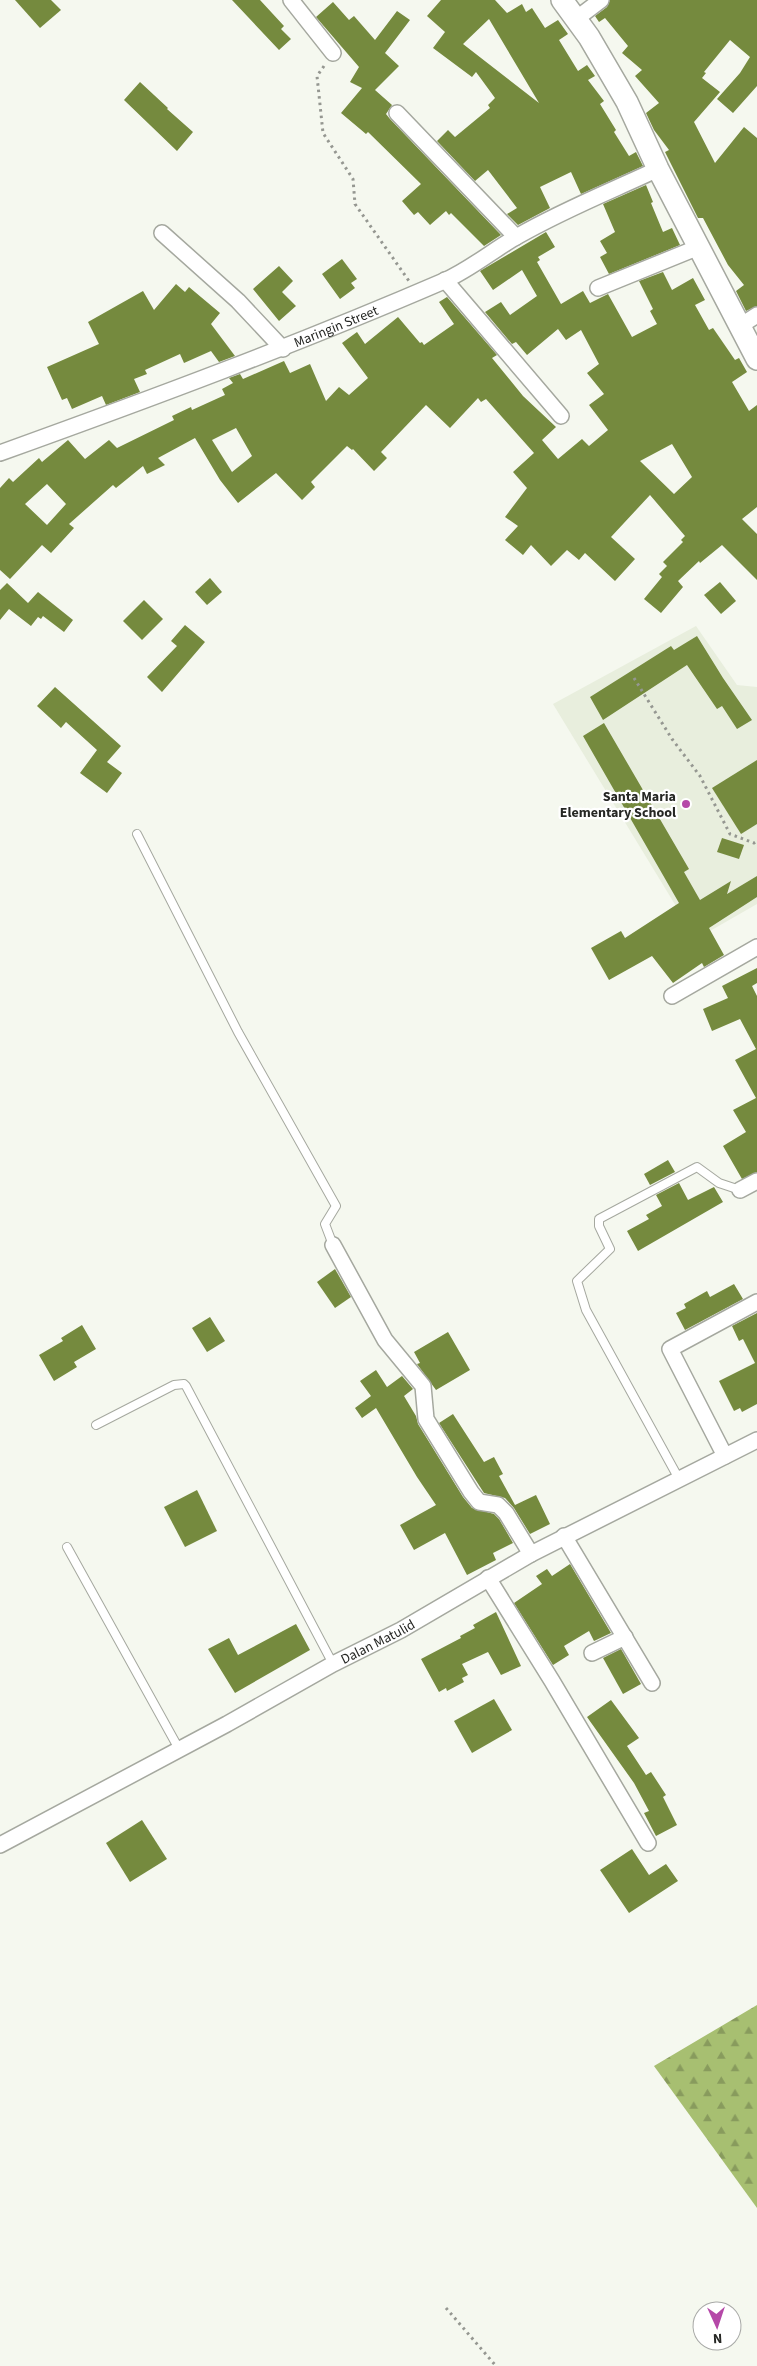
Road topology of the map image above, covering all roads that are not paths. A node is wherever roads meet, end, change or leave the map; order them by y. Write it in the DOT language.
graph roads {
  1 [pos="292,0"];
  2 [pos="562,0"];
  3 [pos="601,0"];
  4 [pos="576,19"];
  5 [pos="333,53"];
  6 [pos="397,113"];
  7 [pos="658,169"];
  8 [pos="162,234"];
  9 [pos="516,236"];
  10 [pos="699,247"];
  11 [pos="445,280"];
  12 [pos="598,288"];
  13 [pos="748,321"];
  14 [pos="282,348"];
  15 [pos="757,360"];
  16 [pos="561,416"];
  17 [pos="0,453"];
  18 [pos="137,834"];
  19 [pos="757,946"];
  20 [pos="672,996"];
  21 [pos="757,1181"];
  22 [pos="740,1190"];
  23 [pos="333,1245"];
  24 [pos="757,1302"];
  25 [pos="96,1425"];
  26 [pos="757,1440"];
  27 [pos="725,1456"];
  28 [pos="679,1479"];
  29 [pos="564,1536"];
  30 [pos="67,1547"];
  31 [pos="531,1554"];
  32 [pos="488,1578"];
  33 [pos="625,1637"];
  34 [pos="592,1653"];
  35 [pos="333,1664"];
  36 [pos="652,1683"];
  37 [pos="178,1749"];
  38 [pos="648,1844"];
  39 [pos="0,1845"];
  1 -- 5 [label="street"];
  2 -- 4 [label="street"];
  3 -- 4 [label="street"];
  4 -- 7 [label="street"];
  6 -- 9 [label="street"];
  7 -- 9 [label="street, Maringin Street"];
  7 -- 10 [label="street"];
  8 -- 14 [label="street"];
  9 -- 11 [label="street, Maringin Street"];
  10 -- 12 [label="street"];
  10 -- 13 [label="street"];
  11 -- 14 [label="street, Maringin Street"];
  11 -- 16 [label="street"];
  13 -- 15 [label="street"];
  14 -- 17 [label="street, Maringin Street"];
  18 -- 23 [label="lane"];
  19 -- 20 [label="street"];
  21 -- 22 [label="street"];
  22 -- 28 [label="lane"];
  23 -- 31 [label="street"];
  24 -- 27 [label="street"];
  25 -- 35 [label="lane"];
  26 -- 27 [label="street, Dalan Matulid"];
  27 -- 28 [label="street, Dalan Matulid"];
  28 -- 29 [label="street, Dalan Matulid"];
  29 -- 31 [label="street, Dalan Matulid"];
  29 -- 33 [label="street"];
  30 -- 37 [label="lane"];
  31 -- 32 [label="street, Dalan Matulid"];
  32 -- 35 [label="street, Dalan Matulid"];
  32 -- 38 [label="street"];
  33 -- 34 [label="street"];
  33 -- 36 [label="street"];
  35 -- 37 [label="street, Dalan Matulid"];
  37 -- 39 [label="street, Dalan Matulid"];
}
